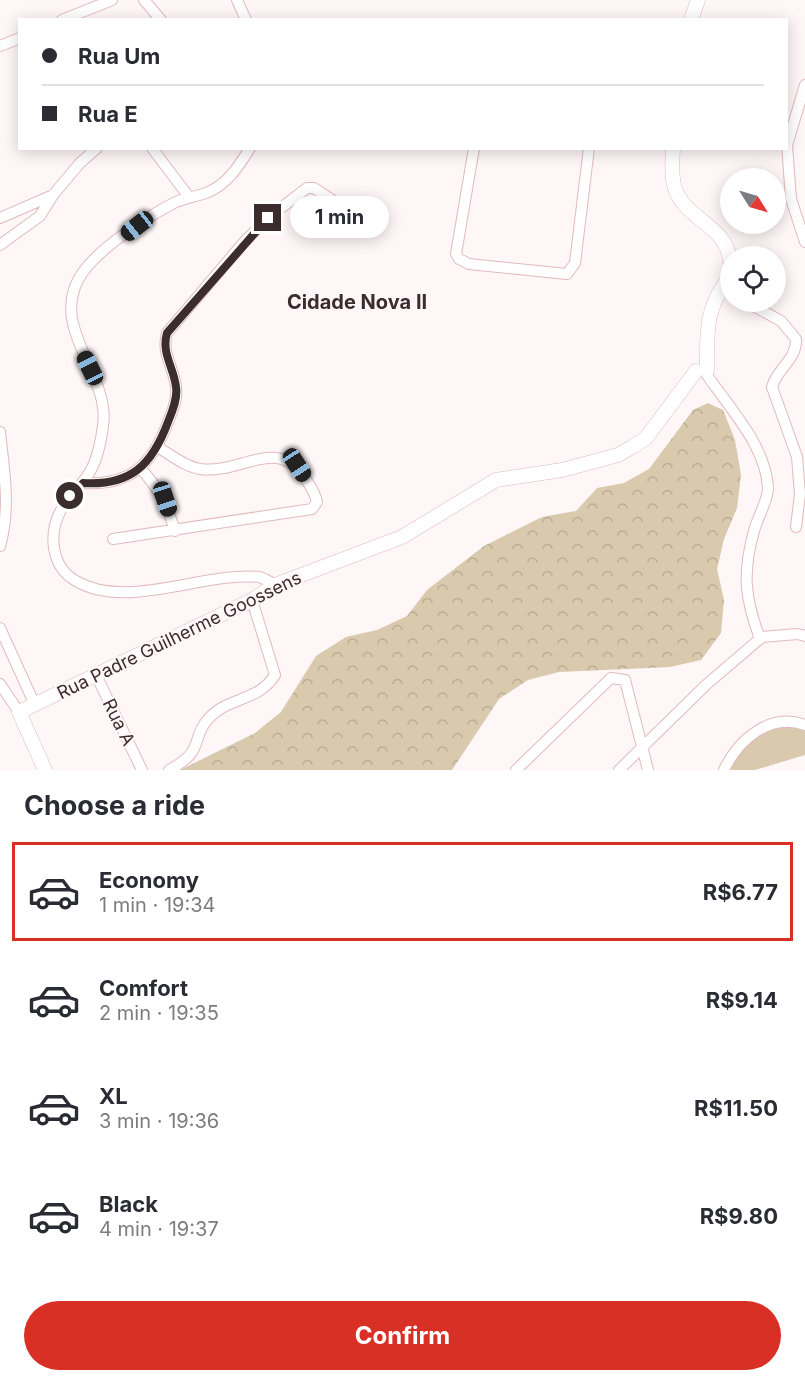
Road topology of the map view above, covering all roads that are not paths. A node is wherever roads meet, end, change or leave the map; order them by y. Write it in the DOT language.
graph roads {
  1 [pos="112,0"];
  2 [pos="144,0"];
  3 [pos="237,0"];
  4 [pos="698,0"];
  5 [pos="67,18"];
  6 [pos="159,18"];
  7 [pos="245,18"];
  8 [pos="692,18"];
  9 [pos="18,39"];
  10 [pos="0,46"];
  11 [pos="805,85"];
  12 [pos="788,142"];
  13 [pos="95,150"];
  14 [pos="154,150"];
  15 [pos="249,150"];
  16 [pos="474,150"];
  17 [pos="589,150"];
  18 [pos="673,150"];
  19 [pos="788,150"];
  20 [pos="53,195"];
  21 [pos="189,197"];
  22 [pos="805,202"];
  23 [pos="794,205"];
  24 [pos="347,210"];
  25 [pos="0,218"];
  26 [pos="805,242"];
  27 [pos="0,245"];
  28 [pos="727,246"];
  29 [pos="720,292"];
  30 [pos="764,312"];
  31 [pos="701,373"];
  32 [pos="0,432"];
  33 [pos="159,448"];
  34 [pos="140,468"];
  35 [pos="83,483"];
  36 [pos="796,526"];
  37 [pos="175,531"];
  38 [pos="113,539"];
  39 [pos="0,546"];
  40 [pos="275,585"];
  41 [pos="252,600"];
  42 [pos="0,628"];
  43 [pos="805,636"];
  44 [pos="760,639"];
  45 [pos="96,675"];
  46 [pos="0,684"];
  47 [pos="35,705"];
  48 [pos="19,712"];
  49 [pos="805,725"];
  50 [pos="644,746"];
  51 [pos="45,770"];
  52 [pos="142,770"];
  53 [pos="169,770"];
  54 [pos="516,770"];
  55 [pos="619,770"];
  56 [pos="648,770"];
  57 [pos="724,770"];
  1 -- 5 [label="street"];
  2 -- 6 [label="street"];
  3 -- 7 [label="street"];
  4 -- 8 [label="street"];
  9 -- 10 [label="street"];
  11 -- 12 [label="street"];
  13 -- 20 [label="street"];
  14 -- 21 [label="street"];
  15 -- 21 [label="street"];
  16 -- 17 [label="street"];
  18 -- 28 [label="street"];
  19 -- 23 [label="street"];
  20 -- 25 [label="street"];
  20 -- 27 [label="street"];
  21 -- 35 [label="street"];
  22 -- 23 [label="street"];
  23 -- 26 [label="street"];
  24 -- 33 [label="street"];
  29 -- 31 [label="street"];
  30 -- 36 [label="street"];
  31 -- 40 [label="street, Rua Padre Guilherme Goossens"];
  31 -- 44 [label="street"];
  32 -- 39 [label="street"];
  33 -- 34 [label="street"];
  33 -- 37 [label="street"];
  34 -- 35 [label="street"];
  34 -- 37 [label="street"];
  35 -- 40 [label="street"];
  37 -- 38 [label="street"];
  40 -- 41 [label="street, Rua Padre Guilherme Goossens"];
  41 -- 45 [label="street, Rua Padre Guilherme Goossens"];
  41 -- 53 [label="street"];
  42 -- 47 [label="street"];
  43 -- 44 [label="street"];
  44 -- 50 [label="street"];
  45 -- 47 [label="street, Rua Padre Guilherme Goossens"];
  45 -- 52 [label="street, Rua A"];
  46 -- 48 [label="street"];
  47 -- 48 [label="street, Rua Padre Guilherme Goossens"];
  48 -- 51 [label="street"];
  49 -- 57 [label="street"];
  50 -- 54 [label="street"];
  50 -- 55 [label="street"];
  50 -- 56 [label="street"];
}
